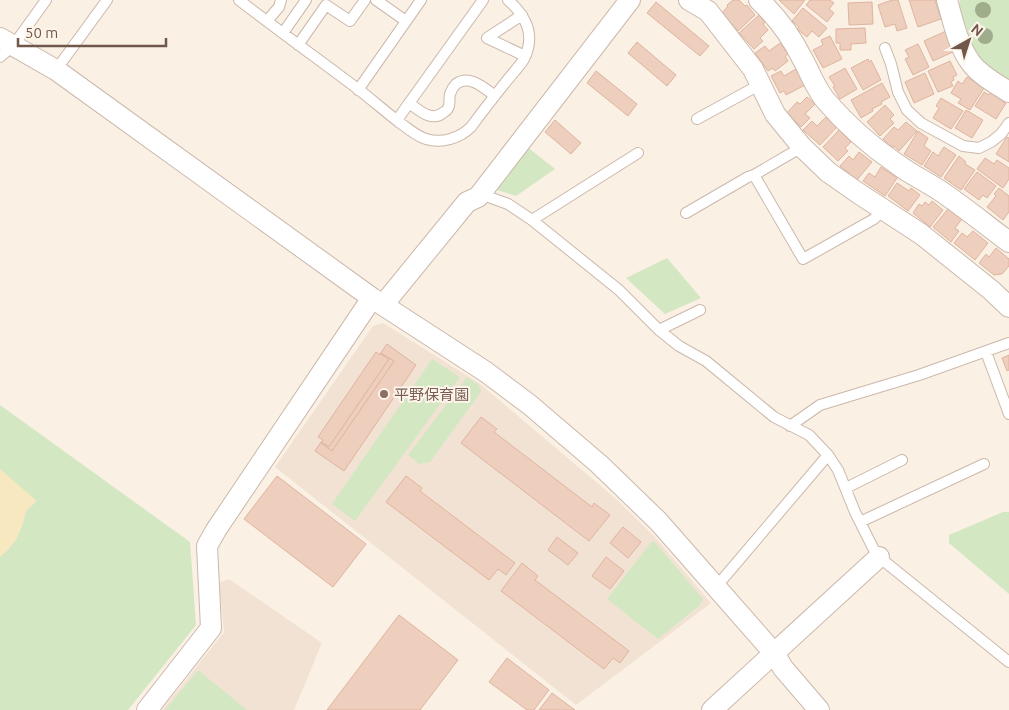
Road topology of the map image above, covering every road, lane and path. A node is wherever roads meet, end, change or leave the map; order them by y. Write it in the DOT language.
graph roads {
  1 [pos="46,0"];
  2 [pos="107,0"];
  3 [pos="239,0"];
  4 [pos="281,0"];
  5 [pos="292,0"];
  6 [pos="365,0"];
  7 [pos="376,0"];
  8 [pos="420,0"];
  9 [pos="483,0"];
  10 [pos="508,0"];
  11 [pos="630,0"];
  12 [pos="689,0"];
  13 [pos="759,0"];
  14 [pos="947,0"];
  15 [pos="303,4"];
  16 [pos="522,15"];
  17 [pos="406,21"];
  18 [pos="267,22"];
  19 [pos="283,33"];
  20 [pos="298,45"];
  21 [pos="4,47"];
  22 [pos="885,48"];
  23 [pos="525,56"];
  24 [pos="56,70"];
  25 [pos="761,84"];
  26 [pos="358,90"];
  27 [pos="1009,92"];
  28 [pos="495,96"];
  29 [pos="409,103"];
  30 [pos="697,119"];
  31 [pos="397,120"];
  32 [pos="1009,123"];
  33 [pos="802,148"];
  34 [pos="638,153"];
  35 [pos="754,175"];
  36 [pos="478,197"];
  37 [pos="883,210"];
  38 [pos="686,213"];
  39 [pos="532,220"];
  40 [pos="1009,242"];
  41 [pos="378,302"];
  42 [pos="1008,303"];
  43 [pos="700,310"];
  44 [pos="659,330"];
  45 [pos="1009,343"];
  46 [pos="986,352"];
  47 [pos="1009,414"];
  48 [pos="790,426"];
  49 [pos="828,455"];
  50 [pos="902,460"];
  51 [pos="984,464"];
  52 [pos="846,488"];
  53 [pos="860,522"];
  54 [pos="879,557"];
  55 [pos="716,587"];
  56 [pos="774,653"];
  57 [pos="1009,662"];
  58 [pos="147,710"];
  59 [pos="712,710"];
  60 [pos="819,710"];
  1 -- 21 [label="lane"];
  2 -- 24 [label="lane"];
  3 -- 18 [label="lane"];
  4 -- 18 [label="lane"];
  5 -- 15 [label="lane"];
  6 -- 20 [label="lane"];
  7 -- 17 [label="lane"];
  8 -- 17 [label="lane"];
  9 -- 29 [label="lane"];
  10 -- 16 [label="lane"];
  11 -- 36 [label="street"];
  12 -- 25 [label="street"];
  13 -- 40 [label="street"];
  14 -- 27 [label="street"];
  15 -- 19 [label="lane"];
  16 -- 23 [label="lane"];
  16 -- 23 [label="lane"];
  17 -- 26 [label="lane"];
  18 -- 19 [label="lane"];
  19 -- 20 [label="lane"];
  20 -- 26 [label="lane"];
  21 -- 24 [label="street"];
  22 -- 32 [label="lane"];
  23 -- 28 [label="lane"];
  24 -- 41 [label="street"];
  25 -- 30 [label="lane"];
  25 -- 33 [label="street"];
  26 -- 31 [label="lane"];
  28 -- 29 [label="lane"];
  28 -- 31 [label="lane"];
  29 -- 31 [label="lane"];
  33 -- 35 [label="lane"];
  33 -- 37 [label="street"];
  34 -- 39 [label="lane"];
  35 -- 37 [label="lane"];
  35 -- 38 [label="lane"];
  36 -- 39 [label="lane"];
  36 -- 41 [label="street"];
  37 -- 42 [label="street"];
  39 -- 44 [label="lane"];
  41 -- 55 [label="street"];
  41 -- 58 [label="street"];
  43 -- 44 [label="lane"];
  44 -- 48 [label="lane"];
  45 -- 46 [label="lane"];
  46 -- 47 [label="lane"];
  46 -- 48 [label="lane"];
  48 -- 49 [label="lane"];
  49 -- 52 [label="lane"];
  49 -- 55 [label="lane"];
  50 -- 52 [label="lane"];
  51 -- 53 [label="lane"];
  52 -- 53 [label="lane"];
  53 -- 54 [label="lane"];
  54 -- 56 [label="street"];
  54 -- 57 [label="lane"];
  55 -- 56 [label="street"];
  56 -- 59 [label="street"];
  56 -- 60 [label="street"];
}
